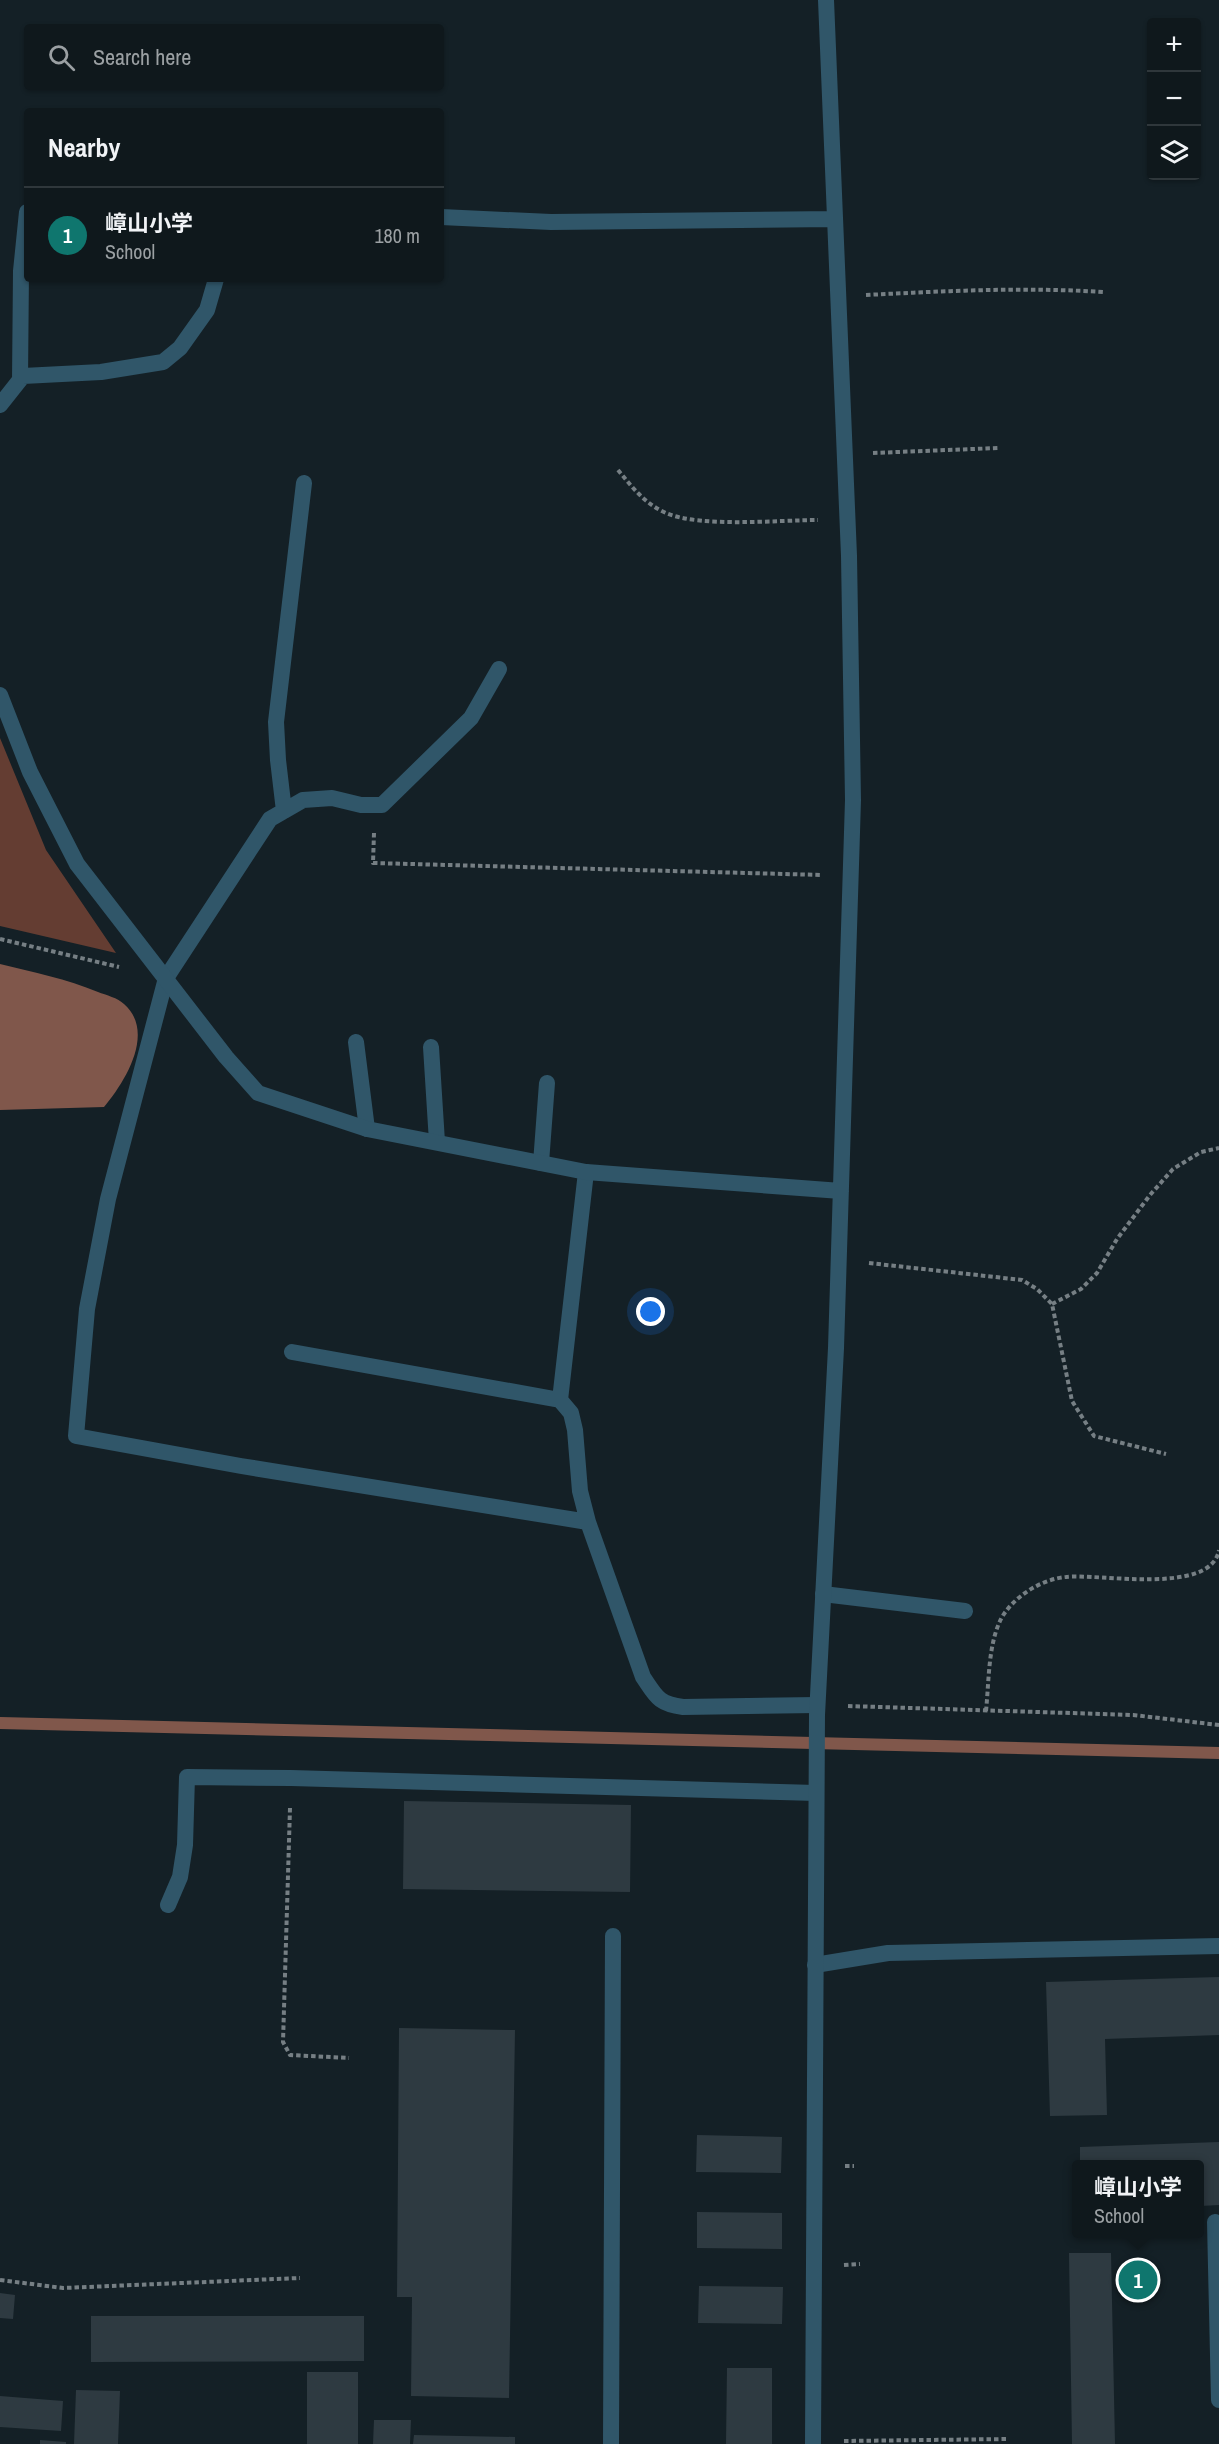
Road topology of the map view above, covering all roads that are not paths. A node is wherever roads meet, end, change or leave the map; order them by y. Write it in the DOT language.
graph roads {
  1 [pos="826,0"];
  2 [pos="444,217"];
  3 [pos="835,219"];
  4 [pos="24,242"];
  5 [pos="215,282"];
  6 [pos="20,380"];
  7 [pos="0,405"];
  8 [pos="304,483"];
  9 [pos="499,669"];
  10 [pos="0,695"];
  11 [pos="284,811"];
  12 [pos="166,978"];
  13 [pos="356,1042"];
  14 [pos="431,1047"];
  15 [pos="547,1083"];
  16 [pos="368,1129"];
  17 [pos="437,1142"];
  18 [pos="541,1163"];
  19 [pos="586,1172"];
  20 [pos="841,1191"];
  21 [pos="292,1352"];
  22 [pos="560,1400"];
  23 [pos="588,1522"];
  24 [pos="823,1594"];
  25 [pos="965,1611"];
  26 [pos="817,1710"];
  27 [pos="816,1785"];
  28 [pos="168,1905"];
  29 [pos="613,1936"];
  30 [pos="1219,1946"];
  31 [pos="815,1965"];
  32 [pos="1215,2222"];
  33 [pos="1219,2400"];
  34 [pos="813,2443"];
  35 [pos="611,2444"];
  1 -- 3 [label="street"];
  2 -- 3 [label="street"];
  3 -- 20 [label="street"];
  4 -- 6 [label="street"];
  5 -- 6 [label="street"];
  6 -- 7 [label="street"];
  8 -- 11 [label="street"];
  9 -- 11 [label="street"];
  10 -- 12 [label="street"];
  11 -- 12 [label="street"];
  12 -- 16 [label="street"];
  12 -- 23 [label="street"];
  13 -- 16 [label="street"];
  14 -- 17 [label="street"];
  15 -- 18 [label="street"];
  16 -- 17 [label="street"];
  17 -- 18 [label="street"];
  18 -- 19 [label="street"];
  19 -- 20 [label="street"];
  19 -- 22 [label="street"];
  20 -- 24 [label="street"];
  21 -- 22 [label="street"];
  22 -- 23 [label="street"];
  23 -- 26 [label="street"];
  24 -- 25 [label="street"];
  24 -- 26 [label="street"];
  26 -- 27 [label="street"];
  27 -- 28 [label="street"];
  27 -- 31 [label="street"];
  29 -- 35 [label="street"];
  30 -- 31 [label="street"];
  31 -- 34 [label="street"];
  32 -- 33 [label="street"];
}
